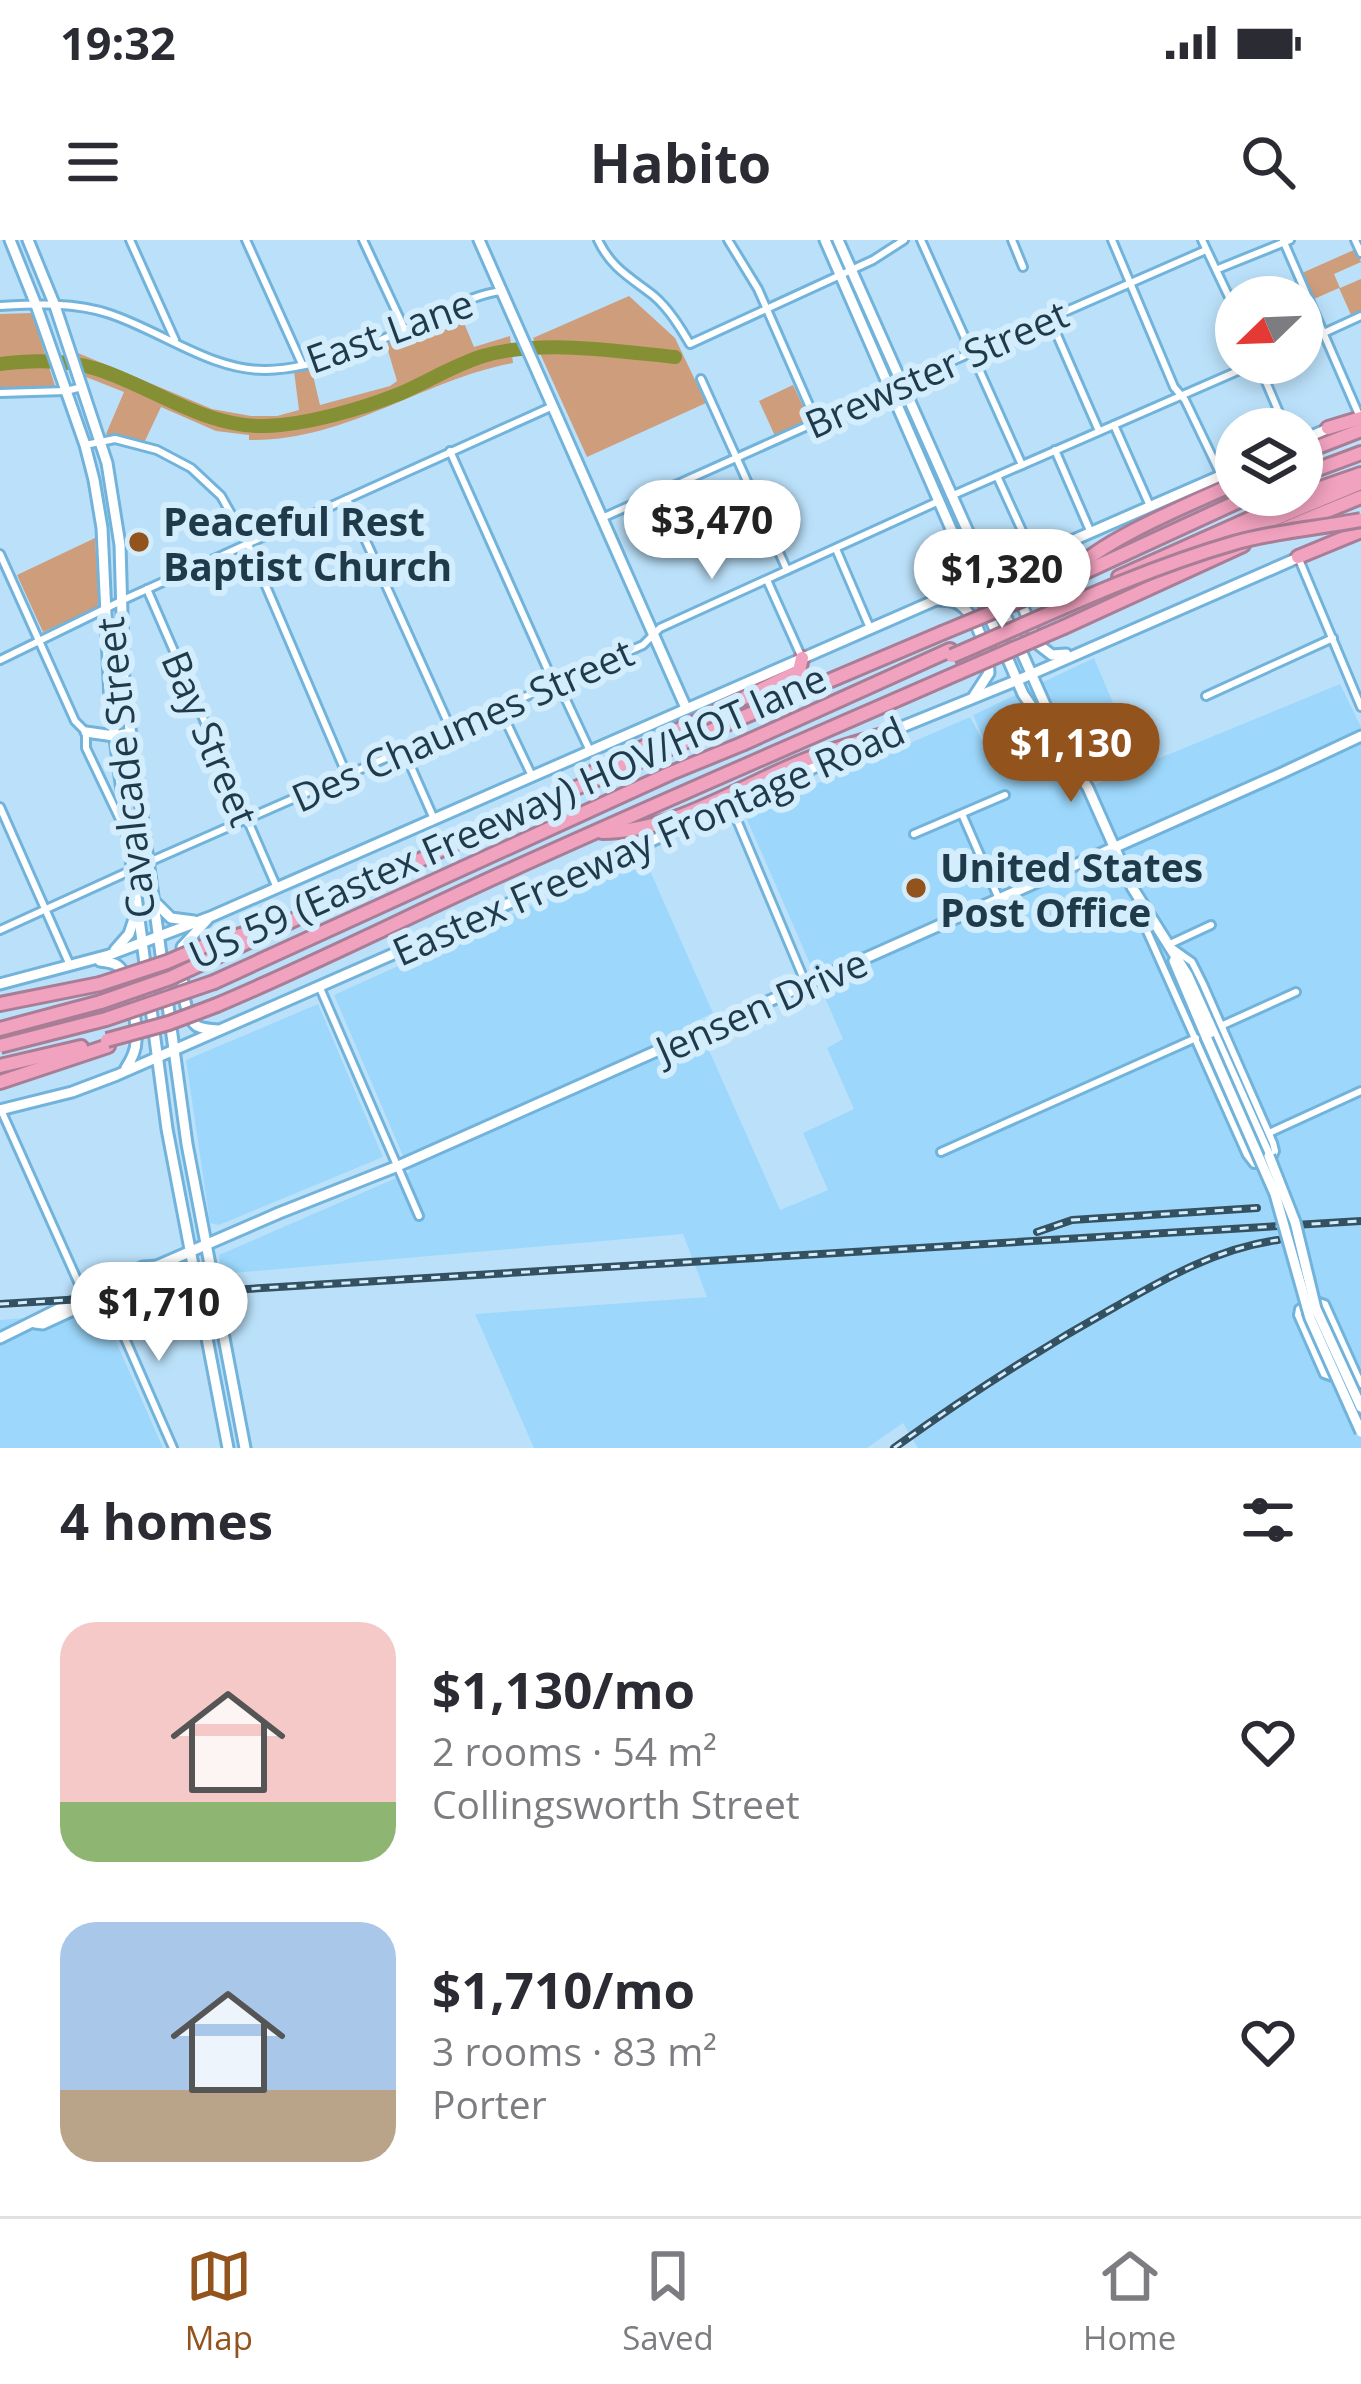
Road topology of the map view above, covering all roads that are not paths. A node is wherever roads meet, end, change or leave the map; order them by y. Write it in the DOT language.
graph roads {
  1 [pos="10,240"];
  2 [pos="28,240"];
  3 [pos="130,240"];
  4 [pos="246,240"];
  5 [pos="363,240"];
  6 [pos="479,240"];
  7 [pos="598,240"];
  8 [pos="728,240"];
  9 [pos="825,240"];
  10 [pos="838,240"];
  11 [pos="904,240"];
  12 [pos="921,240"];
  13 [pos="1012,240"];
  14 [pos="1112,240"];
  15 [pos="1202,240"];
  16 [pos="1355,240"];
  17 [pos="1286,241"];
  18 [pos="1206,250"];
  19 [pos="1361,253"];
  20 [pos="1024,267"];
  21 [pos="1218,269"];
  22 [pos="846,272"];
  23 [pos="1221,276"];
  24 [pos="1128,283"];
  25 [pos="502,291"];
  26 [pos="37,305"];
  27 [pos="0,306"];
  28 [pos="55,306"];
  29 [pos="765,308"];
  30 [pos="1361,316"];
  31 [pos="1050,317"];
  32 [pos="405,330"];
  33 [pos="1324,333"];
  34 [pos="177,343"];
  35 [pos="970,352"];
  36 [pos="302,364"];
  37 [pos="701,379"];
  38 [pos="1215,380"];
  39 [pos="80,382"];
  40 [pos="896,386"];
  41 [pos="66,392"];
  42 [pos="0,394"];
  43 [pos="1180,394"];
  44 [pos="553,406"];
  45 [pos="1361,419"];
  46 [pos="816,421"];
  47 [pos="1114,425"];
  48 [pos="1328,428"];
  49 [pos="1323,430"];
  50 [pos="1099,431"];
  51 [pos="100,441"];
  52 [pos="1323,441"];
  53 [pos="85,445"];
  54 [pos="1055,449"];
  55 [pos="450,451"];
  56 [pos="1361,453"];
  57 [pos="737,458"];
  58 [pos="1215,463"];
  59 [pos="1022,465"];
  60 [pos="1323,467"];
  61 [pos="997,476"];
  62 [pos="1361,476"];
  63 [pos="1215,478"];
  64 [pos="1215,494"];
  65 [pos="1361,497"];
  66 [pos="347,499"];
  67 [pos="946,499"];
  68 [pos="1150,506"];
  69 [pos="1215,512"];
  70 [pos="602,518"];
  71 [pos="1361,520"];
  72 [pos="117,524"];
  73 [pos="102,526"];
  74 [pos="950,526"];
  75 [pos="966,527"];
  76 [pos="1091,532"];
  77 [pos="1361,533"];
  78 [pos="248,544"];
  79 [pos="836,548"];
  80 [pos="0,554"];
  81 [pos="1034,557"];
  82 [pos="1298,557"];
  83 [pos="1153,570"];
  84 [pos="787,571"];
  85 [pos="988,577"];
  86 [pos="767,580"];
  87 [pos="1063,581"];
  88 [pos="975,582"];
  89 [pos="147,589"];
  90 [pos="123,599"];
  91 [pos="935,599"];
  92 [pos="107,608"];
  93 [pos="871,628"];
  94 [pos="653,634"];
  95 [pos="1333,638"];
  96 [pos="40,642"];
  97 [pos="951,653"];
  98 [pos="1074,654"];
  99 [pos="802,658"];
  100 [pos="0,660"];
  101 [pos="1031,674"];
  102 [pos="1018,680"];
  103 [pos="556,683"];
  104 [pos="1207,696"];
  105 [pos="970,700"];
  106 [pos="1361,707"];
  107 [pos="500,708"];
  108 [pos="686,708"];
  109 [pos="1048,723"];
  110 [pos="450,728"];
  111 [pos="86,732"];
  112 [pos="130,734"];
  113 [pos="886,734"];
  114 [pos="114,736"];
  115 [pos="1361,736"];
  116 [pos="403,749"];
  117 [pos="590,751"];
  118 [pos="347,773"];
  119 [pos="532,776"];
  120 [pos="578,787"];
  121 [pos="1005,794"];
  122 [pos="731,806"];
  123 [pos="0,807"];
  124 [pos="962,813"];
  125 [pos="246,819"];
  126 [pos="434,819"];
  127 [pos="594,832"];
  128 [pos="914,834"];
  129 [pos="127,835"];
  130 [pos="1114,848"];
  131 [pos="148,862"];
  132 [pos="132,871"];
  133 [pos="277,888"];
  134 [pos="1139,898"];
  135 [pos="999,899"];
  136 [pos="154,901"];
  137 [pos="137,908"];
  138 [pos="45,910"];
  139 [pos="205,919"];
  140 [pos="1210,925"];
  141 [pos="0,930"];
  142 [pos="159,937"];
  143 [pos="142,944"];
  144 [pos="1168,945"];
  145 [pos="210,952"];
  146 [pos="109,956"];
  147 [pos="94,960"];
  148 [pos="71,967"];
  149 [pos="0,984"];
  150 [pos="806,985"];
  151 [pos="320,986"];
  152 [pos="1296,992"];
  153 [pos="0,1004"];
  154 [pos="0,1029"];
  155 [pos="218,1030"];
  156 [pos="1210,1034"];
  157 [pos="107,1043"];
  158 [pos="0,1046"];
  159 [pos="174,1050"];
  160 [pos="158,1057"];
  161 [pos="0,1066"];
  162 [pos="123,1072"];
  163 [pos="0,1082"];
  164 [pos="1361,1091"];
  165 [pos="0,1110"];
  166 [pos="1269,1133"];
  167 [pos="187,1144"];
  168 [pos="170,1147"];
  169 [pos="941,1152"];
  170 [pos="398,1166"];
  171 [pos="419,1216"];
  172 [pos="206,1245"];
  173 [pos="189,1252"];
  174 [pos="157,1267"];
  175 [pos="84,1295"];
  176 [pos="106,1295"];
  177 [pos="34,1323"];
  178 [pos="0,1338"];
  179 [pos="1357,1375"];
  180 [pos="1361,1384"];
  181 [pos="1361,1407"];
  182 [pos="1361,1432"];
  183 [pos="173,1448"];
  184 [pos="228,1448"];
  185 [pos="245,1448"];
  1 -- 26 [label="main road, Cavalcade Street"];
  2 -- 28 [label="main road, Cavalcade Street"];
  3 -- 34 [label="street"];
  4 -- 36 [label="street"];
  5 -- 32 [label="street"];
  6 -- 25 [label="main road"];
  7 -- 29 [label="street"];
  8 -- 29 [label="street"];
  9 -- 22 [label="main road"];
  10 -- 22 [label="main road"];
  11 -- 22 [label="street"];
  12 -- 35 [label="street"];
  13 -- 20 [label="street"];
  14 -- 24 [label="street"];
  15 -- 18 [label="street"];
  16 -- 19 [label="street"];
  17 -- 21 [label="street"];
  17 -- 33 [label="street"];
  18 -- 21 [label="street"];
  18 -- 24 [label="street, Brewster Street"];
  21 -- 23 [label="street"];
  22 -- 29 [label="street"];
  22 -- 40 [label="main road"];
  24 -- 31 [label="street, Brewster Street"];
  24 -- 43 [label="street"];
  25 -- 32 [label="street, East Lane"];
  25 -- 44 [label="main road"];
  26 -- 27 [label="street, East Lane"];
  26 -- 28 [label="street, East Lane"];
  26 -- 41 [label="main road, Cavalcade Street"];
  28 -- 34 [label="street, East Lane"];
  28 -- 39 [label="main road, Cavalcade Street"];
  29 -- 46 [label="street"];
  30 -- 33 [label="street"];
  31 -- 35 [label="street, Brewster Street"];
  31 -- 50 [label="street"];
  32 -- 36 [label="street, East Lane"];
  33 -- 45 [label="street"];
  34 -- 36 [label="street, East Lane"];
  35 -- 40 [label="street, Brewster Street"];
  35 -- 59 [label="street"];
  37 -- 57 [label="street"];
  38 -- 43 [label="street, Des Chaumes Street"];
  39 -- 41 [label="street"];
  39 -- 51 [label="main road, Cavalcade Street"];
  40 -- 46 [label="street, Brewster Street"];
  40 -- 67 [label="main road"];
  41 -- 42 [label="street"];
  41 -- 53 [label="main road, Cavalcade Street"];
  43 -- 47 [label="street, Des Chaumes Street"];
  43 -- 58 [label="street"];
  44 -- 55 [label="street"];
  44 -- 70 [label="main road"];
  45 -- 48 [label="highway"];
  45 -- 52 [label="highway"];
  46 -- 57 [label="street, Brewster Street"];
  47 -- 50 [label="street, Des Chaumes Street"];
  47 -- 68 [label="street"];
  48 -- 49 [label="main road"];
  50 -- 54 [label="street, Des Chaumes Street"];
  51 -- 53 [label="street"];
  51 -- 72 [label="main road, Cavalcade Street"];
  51 -- 78 [label="street"];
  53 -- 73 [label="main road, Cavalcade Street"];
  54 -- 59 [label="street, Des Chaumes Street"];
  54 -- 76 [label="street"];
  55 -- 66 [label="street"];
  55 -- 103 [label="street"];
  56 -- 60 [label="highway"];
  57 -- 70 [label="street, Brewster Street"];
  57 -- 84 [label="street"];
  59 -- 61 [label="street, Des Chaumes Street"];
  61 -- 67 [label="street, Des Chaumes Street"];
  61 -- 81 [label="street"];
  62 -- 83 [label="highway, bridge"];
  62 -- 97 [label="highway, US 59 (Eastex Freeway) HOV/HOT lane, bridge"];
  63 -- 68 [label="main road"];
  64 -- 87 [label="highway"];
  65 -- 127 [label="highway, bridge"];
  66 -- 78 [label="street"];
  66 -- 110 [label="street"];
  67 -- 74 [label="main road"];
  67 -- 75 [label="main road"];
  67 -- 79 [label="street, Des Chaumes Street"];
  68 -- 76 [label="main road"];
  69 -- 87 [label="highway"];
  70 -- 94 [label="main road"];
  71 -- 83 [label="highway, bridge"];
  72 -- 73 [label="main road"];
  72 -- 90 [label="main road, Cavalcade Street"];
  73 -- 92 [label="main road, Cavalcade Street"];
  74 -- 88 [label="main road"];
  74 -- 91 [label="main road"];
  75 -- 81 [label="main road"];
  75 -- 85 [label="main road"];
  76 -- 81 [label="main road"];
  77 -- 82 [label="highway"];
  78 -- 89 [label="street"];
  78 -- 118 [label="street"];
  79 -- 84 [label="street, Des Chaumes Street"];
  79 -- 93 [label="street"];
  80 -- 96 [label="street"];
  81 -- 85 [label="main road"];
  81 -- 98 [label="main road"];
  82 -- 95 [label="street"];
  82 -- 98 [label="main road, Eastex Freeway Frontage Road"];
  83 -- 97 [label="highway, bridge"];
  84 -- 86 [label="street, Des Chaumes Street"];
  85 -- 88 [label="main road"];
  85 -- 101 [label="main road"];
  86 -- 94 [label="street, Des Chaumes Street"];
  86 -- 99 [label="street"];
  87 -- 120 [label="highway, bridge"];
  88 -- 91 [label="main road"];
  88 -- 102 [label="main road"];
  89 -- 90 [label="street"];
  89 -- 125 [label="street, Bay Street"];
  90 -- 92 [label="street"];
  90 -- 112 [label="main road, Cavalcade Street"];
  91 -- 93 [label="main road"];
  91 -- 105 [label="main road"];
  92 -- 96 [label="street"];
  92 -- 114 [label="main road, Cavalcade Street"];
  93 -- 99 [label="main road"];
  94 -- 103 [label="street, Des Chaumes Street"];
  94 -- 108 [label="main road"];
  95 -- 104 [label="street"];
  95 -- 106 [label="street"];
  96 -- 100 [label="street"];
  96 -- 111 [label="street"];
  97 -- 158 [label="highway, US 59 (Eastex Freeway) HOV/HOT lane, bridge"];
  98 -- 101 [label="main road, Eastex Freeway Frontage Road"];
  99 -- 108 [label="main road"];
  99 -- 120 [label="highway"];
  101 -- 102 [label="main road, Eastex Freeway Frontage Road"];
  101 -- 109 [label="main road"];
  102 -- 105 [label="main road, Eastex Freeway Frontage Road"];
  102 -- 109 [label="main road"];
  103 -- 107 [label="street, Des Chaumes Street"];
  103 -- 117 [label="street"];
  105 -- 113 [label="main road, Eastex Freeway Frontage Road"];
  107 -- 110 [label="street, Des Chaumes Street"];
  107 -- 119 [label="street"];
  108 -- 117 [label="main road"];
  109 -- 130 [label="main road"];
  110 -- 116 [label="street, Des Chaumes Street"];
  111 -- 114 [label="main road"];
  111 -- 129 [label="street"];
  112 -- 114 [label="main road"];
  112 -- 131 [label="main road, Cavalcade Street"];
  113 -- 122 [label="main road, Eastex Freeway Frontage Road"];
  113 -- 127 [label="highway"];
  114 -- 129 [label="main road, Cavalcade Street"];
  115 -- 130 [label="main road, Jensen Drive"];
  116 -- 118 [label="street, Des Chaumes Street"];
  116 -- 126 [label="street"];
  117 -- 119 [label="main road"];
  118 -- 125 [label="street, Des Chaumes Street"];
  119 -- 126 [label="main road"];
  120 -- 145 [label="highway"];
  121 -- 124 [label="street"];
  122 -- 150 [label="street"];
  122 -- 151 [label="main road, Eastex Freeway Frontage Road"];
  123 -- 138 [label="street"];
  124 -- 128 [label="street"];
  124 -- 135 [label="street"];
  125 -- 131 [label="street, Des Chaumes Street"];
  125 -- 133 [label="street, Bay Street"];
  126 -- 133 [label="main road"];
  127 -- 157 [label="highway, bridge"];
  129 -- 132 [label="main road, Cavalcade Street"];
  130 -- 134 [label="main road"];
  130 -- 135 [label="main road, Jensen Drive"];
  131 -- 136 [label="main road, Cavalcade Street"];
  132 -- 137 [label="main road, Cavalcade Street"];
  132 -- 138 [label="street"];
  133 -- 139 [label="main road"];
  134 -- 144 [label="main road"];
  134 -- 156 [label="street"];
  135 -- 150 [label="main road, Jensen Drive"];
  136 -- 139 [label="main road"];
  136 -- 142 [label="main road, Cavalcade Street"];
  137 -- 143 [label="main road, Cavalcade Street"];
  137 -- 146 [label="main road"];
  138 -- 141 [label="street"];
  138 -- 148 [label="street"];
  139 -- 142 [label="main road"];
  139 -- 155 [label="main road"];
  140 -- 144 [label="street"];
  142 -- 143 [label="main road"];
  142 -- 159 [label="main road, Cavalcade Street"];
  143 -- 146 [label="main road"];
  143 -- 160 [label="main road, Cavalcade Street"];
  144 -- 156 [label="main road"];
  144 -- 156 [label="street"];
  145 -- 153 [label="highway, bridge"];
  145 -- 154 [label="highway, bridge"];
  146 -- 147 [label="main road"];
  147 -- 148 [label="main road"];
  147 -- 162 [label="main road"];
  148 -- 149 [label="main road"];
  150 -- 170 [label="main road, Jensen Drive"];
  151 -- 155 [label="main road, Eastex Freeway Frontage Road"];
  151 -- 170 [label="street"];
  152 -- 156 [label="street"];
  155 -- 159 [label="main road, Eastex Freeway Frontage Road"];
  156 -- 166 [label="street"];
  156 -- 166 [label="street"];
  156 -- 169 [label="street"];
  156 -- 181 [label="main road, bridge"];
  156 -- 182 [label="main road, bridge"];
  157 -- 161 [label="highway"];
  157 -- 163 [label="highway"];
  159 -- 160 [label="main road, Eastex Freeway Frontage Road"];
  159 -- 167 [label="main road, Cavalcade Street"];
  160 -- 162 [label="main road, Eastex Freeway Frontage Road"];
  160 -- 168 [label="main road, Cavalcade Street"];
  162 -- 165 [label="main road, Eastex Freeway Frontage Road"];
  164 -- 166 [label="street"];
  165 -- 175 [label="street"];
  167 -- 168 [label="main road"];
  167 -- 172 [label="main road, Cavalcade Street"];
  168 -- 173 [label="main road, Cavalcade Street"];
  170 -- 171 [label="street"];
  170 -- 172 [label="main road, Jensen Drive"];
  172 -- 173 [label="main road, Jensen Drive"];
  172 -- 185 [label="main road, Cavalcade Street"];
  173 -- 174 [label="main road, Jensen Drive"];
  173 -- 184 [label="main road, Cavalcade Street"];
  174 -- 175 [label="main road, Jensen Drive"];
  174 -- 176 [label="main road, Jensen Drive"];
  175 -- 177 [label="main road, Jensen Drive"];
  176 -- 177 [label="main road, Jensen Drive"];
  176 -- 183 [label="street"];
  177 -- 178 [label="main road, Jensen Drive"];
  179 -- 179 [label="street"];
  179 -- 180 [label="street"];
}
